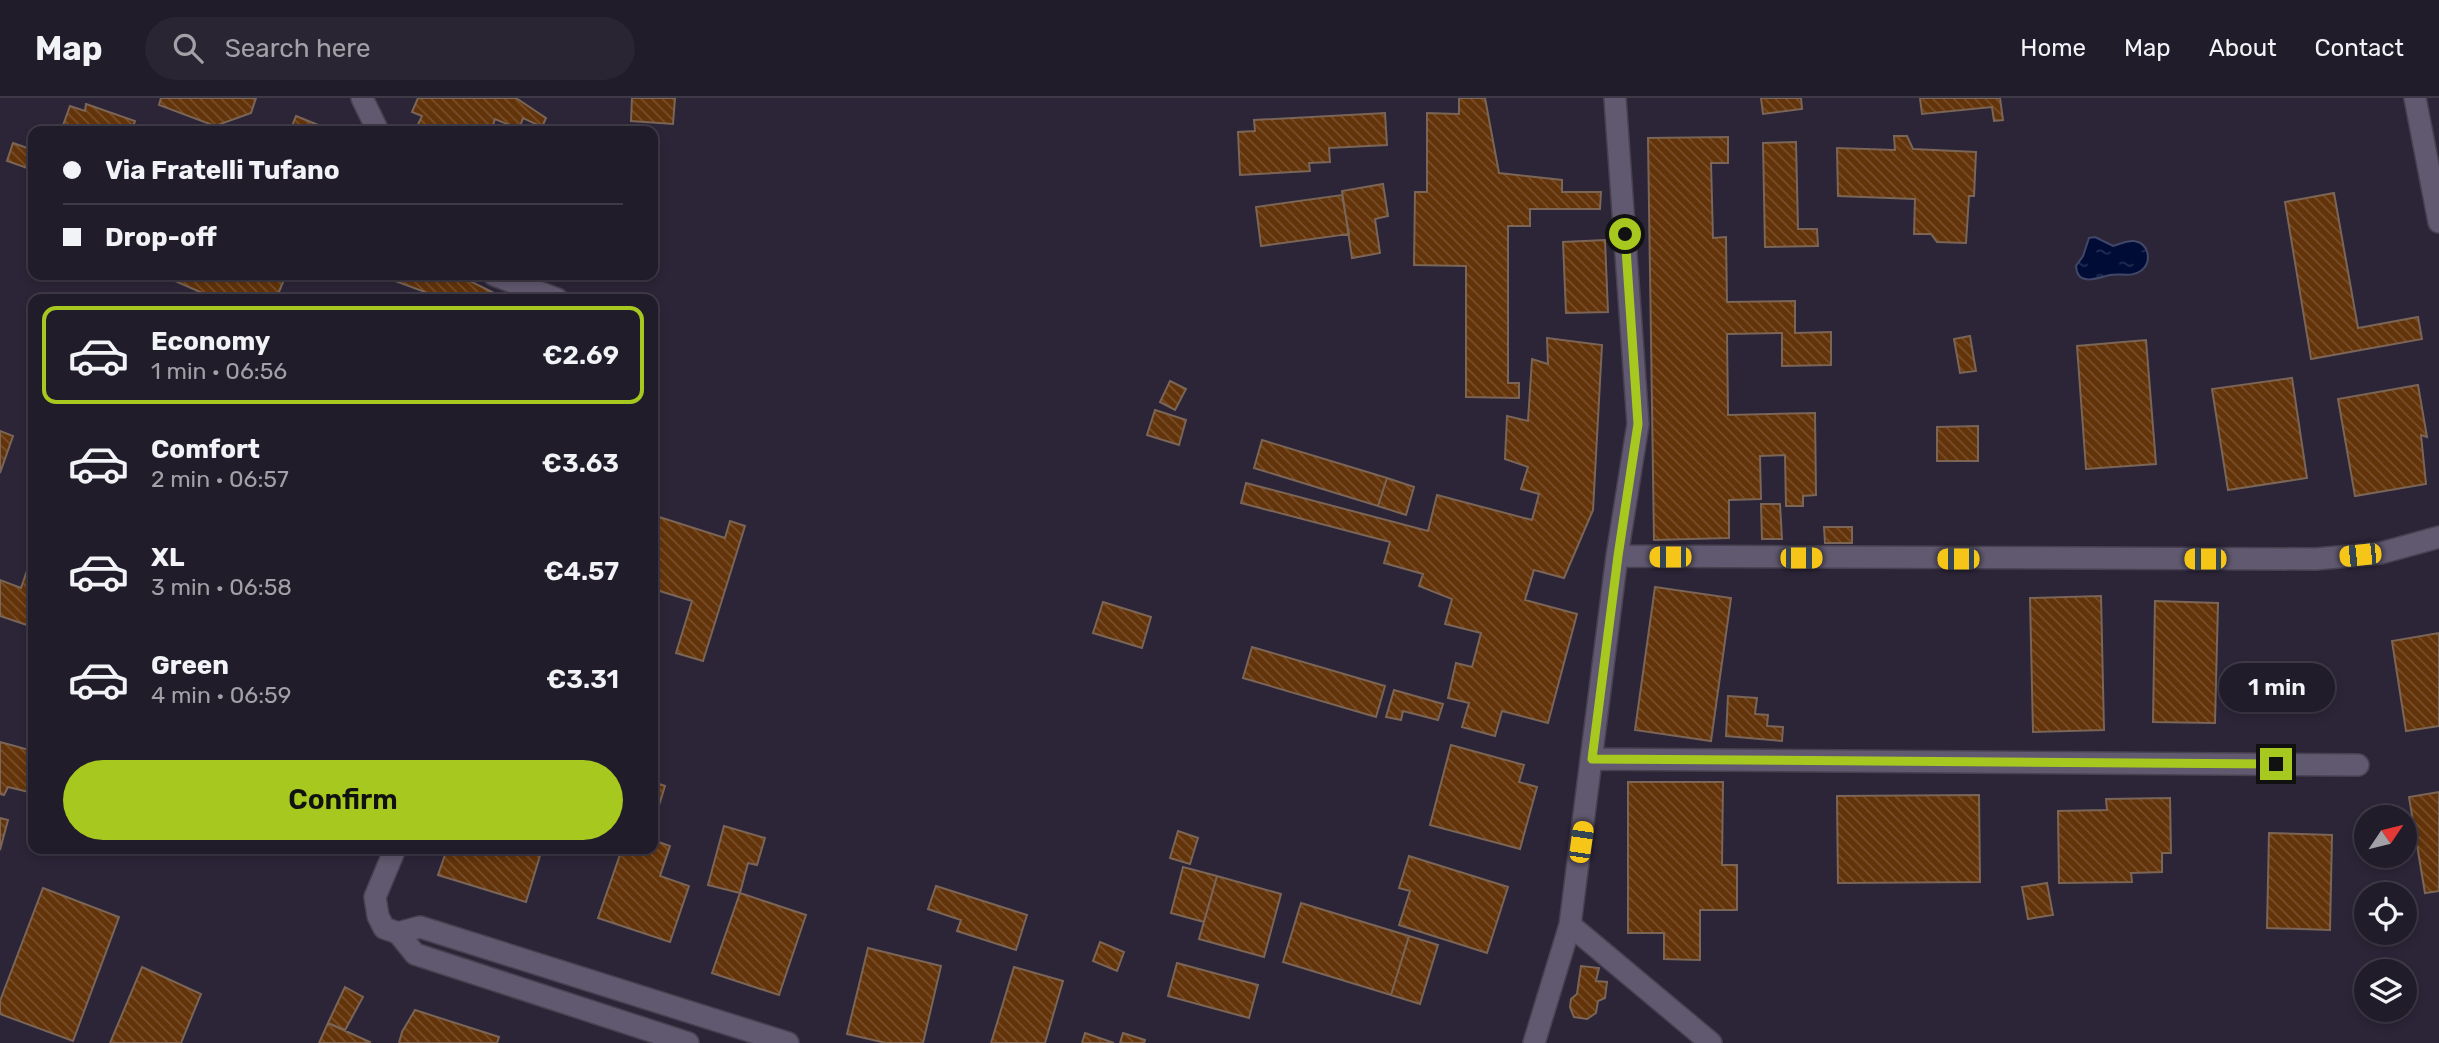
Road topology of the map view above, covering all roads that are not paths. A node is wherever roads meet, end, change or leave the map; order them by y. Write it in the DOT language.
graph roads {
  1 [pos="362,98"];
  2 [pos="1615,98"];
  3 [pos="2415,98"];
  4 [pos="376,126"];
  5 [pos="2439,222"];
  6 [pos="507,280"];
  7 [pos="543,294"];
  8 [pos="2439,537"];
  9 [pos="1618,556"];
  10 [pos="1592,759"];
  11 [pos="2358,765"];
  12 [pos="393,854"];
  13 [pos="1570,925"];
  14 [pos="398,933"];
  15 [pos="688,1043"];
  16 [pos="788,1043"];
  17 [pos="1534,1043"];
  18 [pos="1710,1043"];
  1 -- 4 [label="street"];
  2 -- 9 [label="street"];
  3 -- 5 [label="street"];
  6 -- 7 [label="street"];
  8 -- 9 [label="street"];
  9 -- 10 [label="street"];
  10 -- 11 [label="street"];
  10 -- 13 [label="street"];
  12 -- 14 [label="street"];
  13 -- 17 [label="street"];
  13 -- 18 [label="street"];
  14 -- 15 [label="street"];
  14 -- 16 [label="street"];
}
